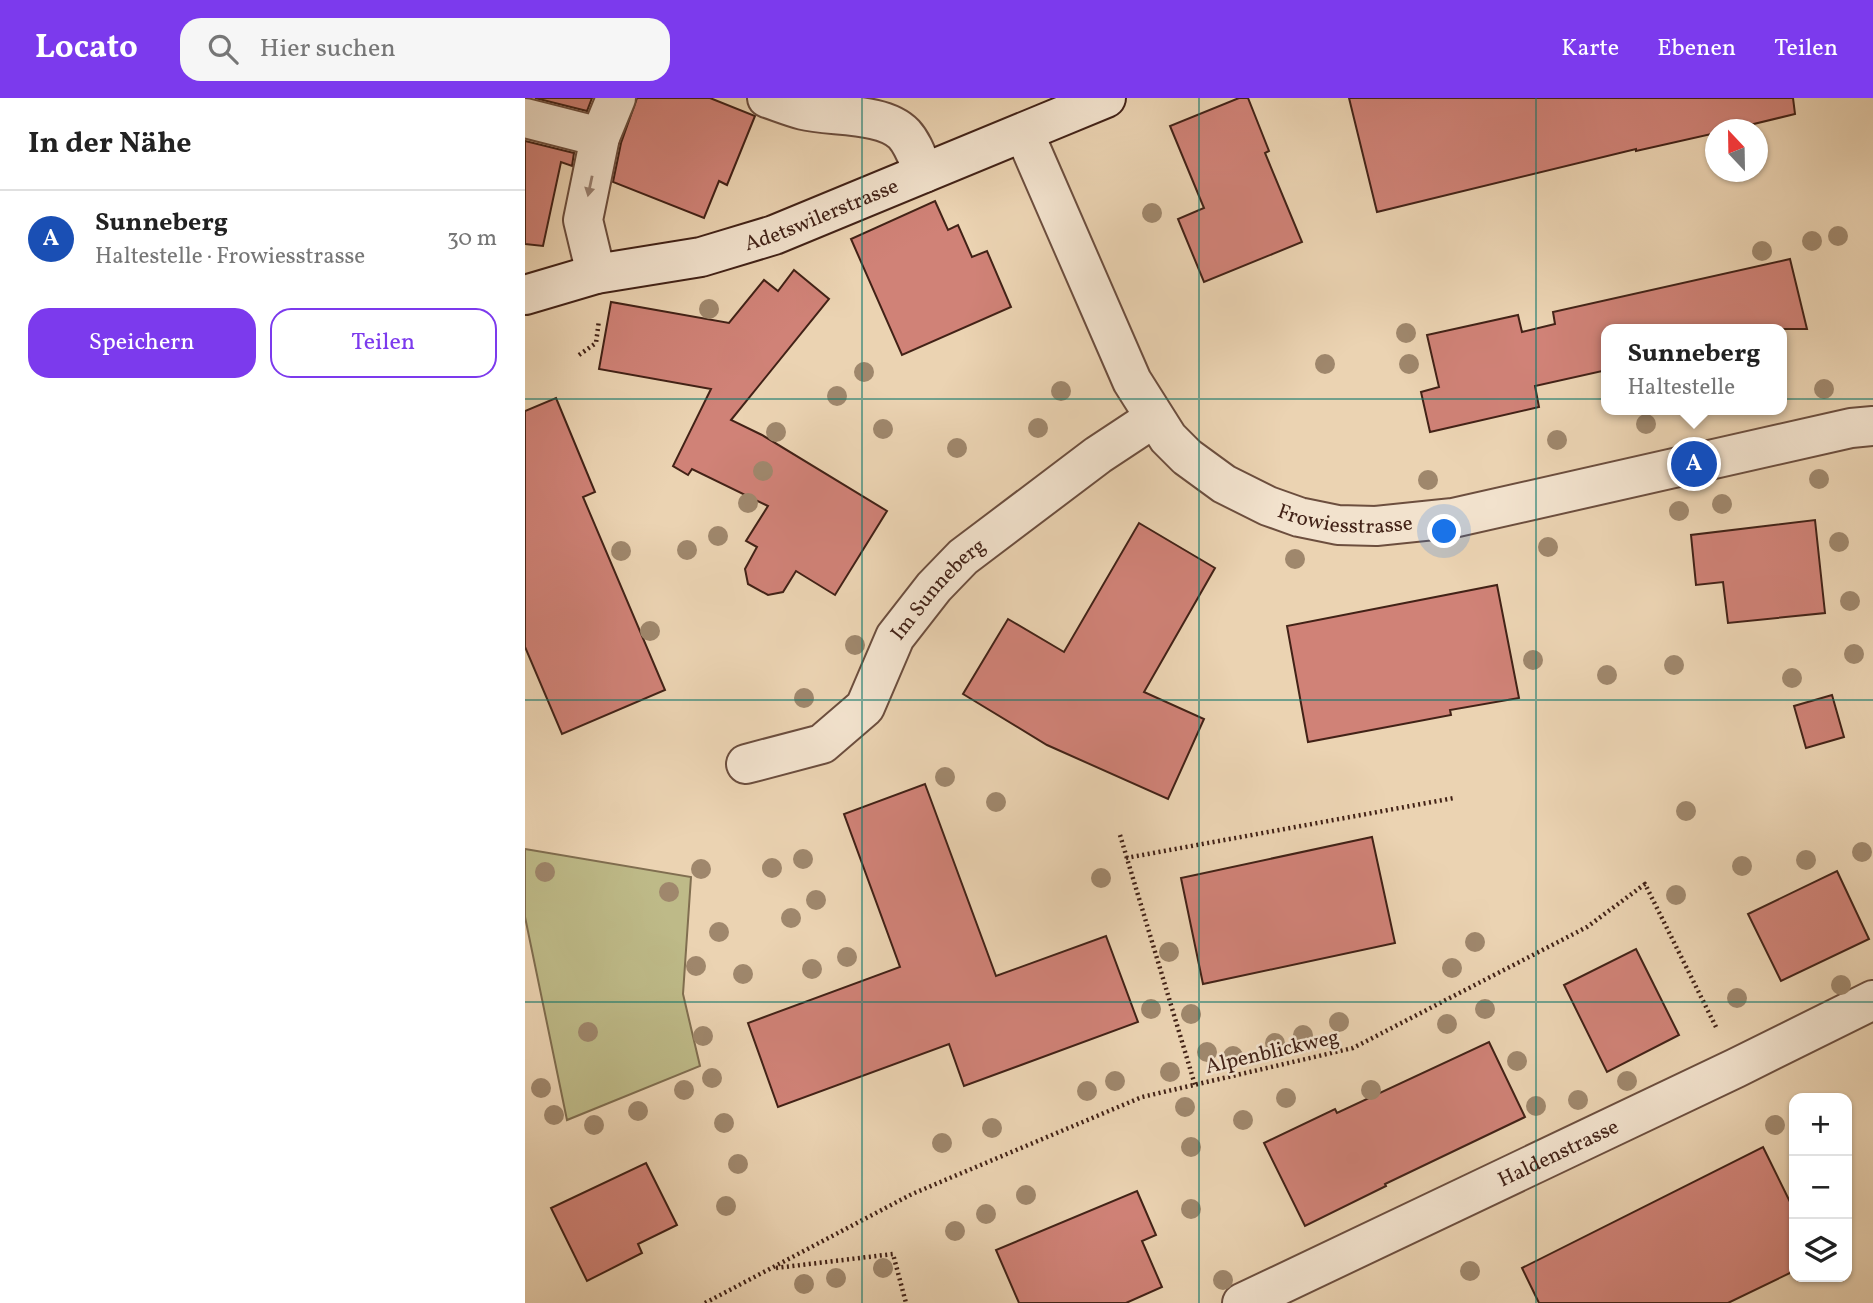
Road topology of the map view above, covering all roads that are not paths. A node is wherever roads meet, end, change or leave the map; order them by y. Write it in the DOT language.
graph roads {
  1 [pos="616,98"];
  2 [pos="767,98"];
  3 [pos="1106,98"];
  4 [pos="525,118"];
  5 [pos="1024,132"];
  6 [pos="600,136"];
  7 [pos="924,173"];
  8 [pos="598,292"];
  9 [pos="525,295"];
  10 [pos="1154,418"];
  11 [pos="1873,426"];
  12 [pos="746,764"];
  13 [pos="1873,1000"];
  14 [pos="1243,1303"];
  1 -- 6 [label="street"];
  2 -- 7 [label="street"];
  3 -- 5 [label="street, Adetswilerstrasse"];
  4 -- 6 [label="street"];
  5 -- 7 [label="street, Adetswilerstrasse"];
  5 -- 10 [label="street, Frowiesstrasse"];
  6 -- 8 [label="street, one-way"];
  7 -- 8 [label="street, Adetswilerstrasse"];
  8 -- 9 [label="street, Adetswilerstrasse"];
  10 -- 11 [label="street, Frowiesstrasse"];
  10 -- 12 [label="street, Im Sunneberg"];
  13 -- 14 [label="street, Haldenstrasse"];
}
